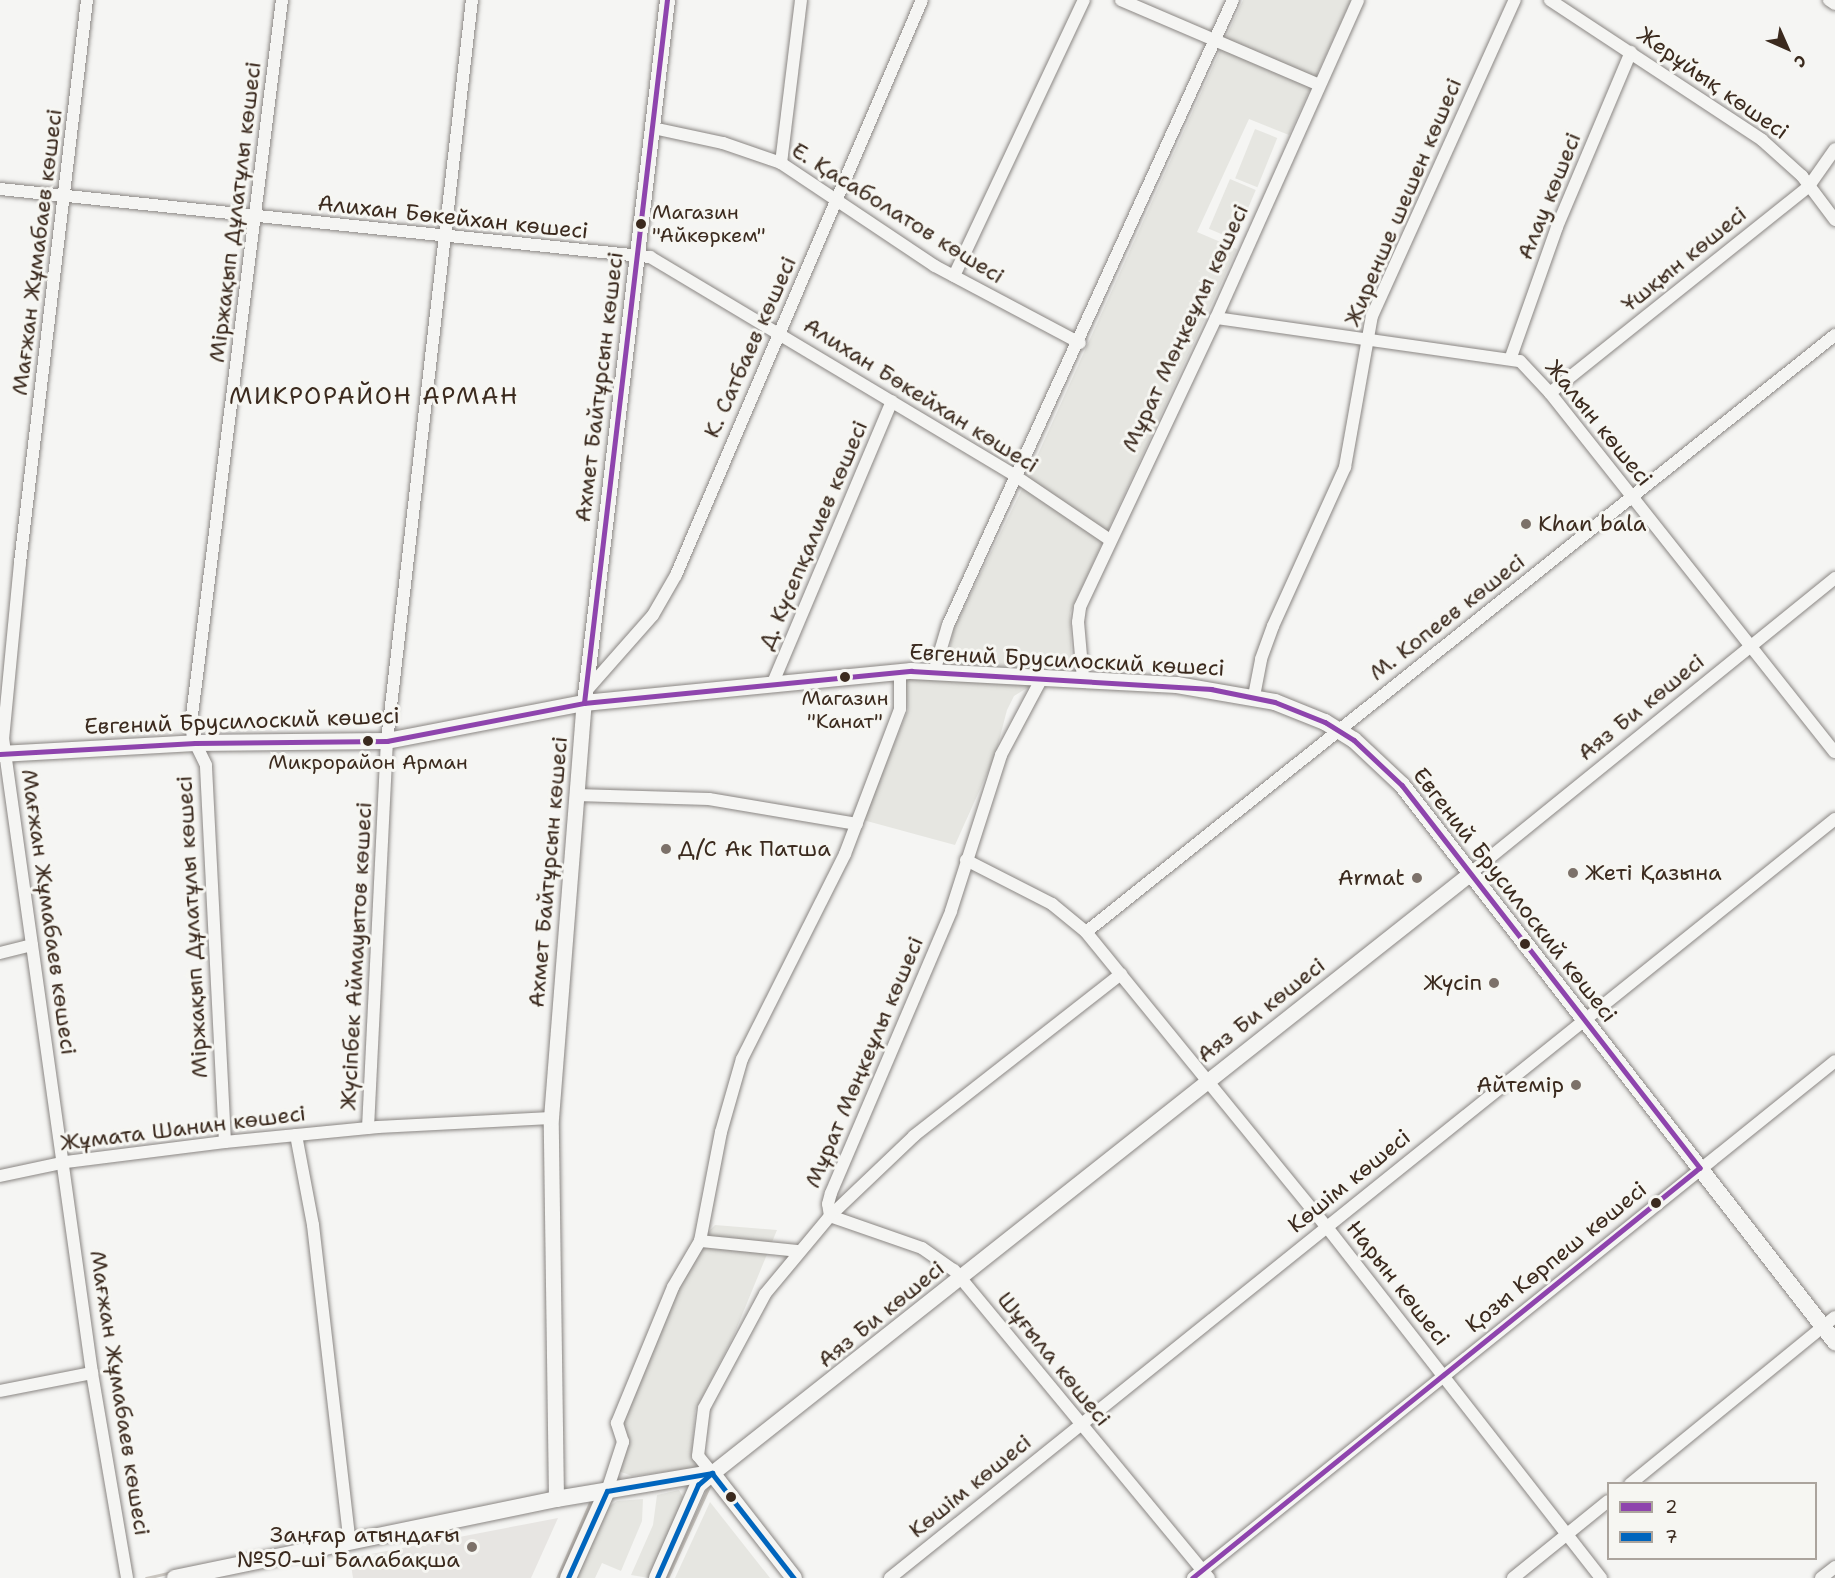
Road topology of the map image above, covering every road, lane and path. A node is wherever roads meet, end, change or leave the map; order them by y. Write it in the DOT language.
graph roads {
  1 [pos="87,0"];
  2 [pos="282,0"];
  3 [pos="472,0"];
  4 [pos="667,0"];
  5 [pos="801,0"];
  6 [pos="922,0"];
  7 [pos="1084,0"];
  8 [pos="1120,0"];
  9 [pos="1233,0"];
  10 [pos="1358,0"];
  11 [pos="1515,0"];
  12 [pos="1550,0"];
  13 [pos="1830,0"];
  14 [pos="1835,4"];
  15 [pos="1215,40"];
  16 [pos="1631,52"];
  17 [pos="1319,85"];
  18 [pos="653,128"];
  19 [pos="1835,148"];
  20 [pos="781,163"];
  21 [pos="1809,186"];
  22 [pos="0,189"];
  23 [pos="65,196"];
  24 [pos="837,203"];
  25 [pos="256,216"];
  26 [pos="1835,220"];
  27 [pos="445,236"];
  28 [pos="637,258"];
  29 [pos="954,276"];
  30 [pos="1216,318"];
  31 [pos="778,331"];
  32 [pos="1835,335"];
  33 [pos="1366,341"];
  34 [pos="1080,343"];
  35 [pos="1511,357"];
  36 [pos="1550,393"];
  37 [pos="892,401"];
  38 [pos="1017,477"];
  39 [pos="1632,498"];
  40 [pos="1110,540"];
  41 [pos="1835,578"];
  42 [pos="1749,648"];
  43 [pos="900,672"];
  44 [pos="934,672"];
  45 [pos="1041,678"];
  46 [pos="1083,679"];
  47 [pos="772,685"];
  48 [pos="1254,696"];
  49 [pos="585,697"];
  50 [pos="1338,730"];
  51 [pos="387,741"];
  52 [pos="195,743"];
  53 [pos="1835,752"];
  54 [pos="2,754"];
  55 [pos="576,795"];
  56 [pos="1835,819"];
  57 [pos="857,824"];
  58 [pos="966,860"];
  59 [pos="1472,872"];
  60 [pos="1086,932"];
  61 [pos="32,945"];
  62 [pos="0,953"];
  63 [pos="1120,974"];
  64 [pos="1584,1018"];
  65 [pos="1835,1061"];
  66 [pos="1207,1081"];
  67 [pos="551,1118"];
  68 [pos="368,1128"];
  69 [pos="296,1136"];
  70 [pos="225,1142"];
  71 [pos="66,1162"];
  72 [pos="1700,1168"];
  73 [pos="0,1176"];
  74 [pos="830,1216"];
  75 [pos="1326,1226"];
  76 [pos="700,1240"];
  77 [pos="798,1251"];
  78 [pos="962,1278"];
  79 [pos="1828,1323"];
  80 [pos="1835,1342"];
  81 [pos="92,1373"];
  82 [pos="1444,1375"];
  83 [pos="0,1391"];
  84 [pos="1080,1425"];
  85 [pos="712,1473"];
  86 [pos="684,1478"];
  87 [pos="1632,1482"];
  88 [pos="607,1491"];
  89 [pos="693,1497"];
  90 [pos="556,1499"];
  91 [pos="1607,1502"];
  92 [pos="1566,1535"];
  93 [pos="342,1542"];
  94 [pos="1835,1567"];
  95 [pos="1201,1575"];
  96 [pos="127,1578"];
  97 [pos="175,1578"];
  98 [pos="568,1578"];
  99 [pos="657,1578"];
  100 [pos="794,1578"];
  101 [pos="890,1578"];
  102 [pos="1514,1578"];
  103 [pos="1601,1578"];
  104 [pos="1821,1578"];
  1 -- 23 [label="street, Мағжан Жұмабаев көшесі"];
  2 -- 25 [label="street, Міржақып Дұлатұлы көшесі"];
  3 -- 27 [label="street, Жүсіпбек Аймауытов көшесі"];
  4 -- 18 [label="street, Ахмет Байтұрсын көшесі"];
  5 -- 20 [label="street"];
  6 -- 24 [label="street, К. Сатбаев көшесі"];
  7 -- 29 [label="street"];
  8 -- 15 [label="street"];
  9 -- 15 [label="street"];
  10 -- 17 [label="street, Мұрат Мөңкеұлы көшесі"];
  11 -- 33 [label="street, Жиренше шешен көшесі"];
  12 -- 16 [label="street, Жерұйық көшесі"];
  13 -- 14 [label="street"];
  15 -- 17 [label="street"];
  15 -- 34 [label="street"];
  16 -- 21 [label="street, Жерұйық көшесі"];
  16 -- 35 [label="street, Алау көшесі"];
  17 -- 30 [label="street, Мұрат Мөңкеұлы көшесі"];
  18 -- 20 [label="street, Е. Қасаболатов көшесі"];
  18 -- 28 [label="street, Ахмет Байтұрсын көшесі"];
  19 -- 21 [label="street, Ұшқын көшесі"];
  20 -- 24 [label="street, Е. Қасаболатов көшесі"];
  21 -- 26 [label="street, Жерұйық көшесі"];
  21 -- 36 [label="street, Ұшқын көшесі"];
  22 -- 23 [label="street, Алихан Бөкейхан көшесі"];
  23 -- 25 [label="street, Алихан Бөкейхан көшесі"];
  23 -- 54 [label="street, Мағжан Жұмабаев көшесі"];
  24 -- 29 [label="street, Е. Қасаболатов көшесі"];
  24 -- 31 [label="street, К. Сатбаев көшесі"];
  25 -- 27 [label="street, Алихан Бөкейхан көшесі"];
  25 -- 52 [label="street, Міржақып Дұлатұлы көшесі"];
  27 -- 28 [label="street, Алихан Бөкейхан көшесі"];
  27 -- 51 [label="street, Жүсіпбек Аймауытов көшесі"];
  28 -- 31 [label="street, Алихан Бөкейхан көшесі"];
  28 -- 49 [label="street, Ахмет Байтұрсын көшесі"];
  29 -- 34 [label="street, Е. Қасаболатов көшесі"];
  30 -- 33 [label="street, Жалын көшесі"];
  30 -- 40 [label="street, Мұрат Мөңкеұлы көшесі"];
  31 -- 37 [label="street, Алихан Бөкейхан көшесі"];
  31 -- 49 [label="street, К. Сатбаев көшесі"];
  32 -- 39 [label="street, М. Копеев көшесі"];
  33 -- 35 [label="street, Жалын көшесі"];
  33 -- 48 [label="street, Жиренше шешен көшесі"];
  34 -- 38 [label="street"];
  35 -- 36 [label="street, Жалын көшесі"];
  36 -- 39 [label="street, Жалын көшесі"];
  37 -- 38 [label="street, Алихан Бөкейхан көшесі"];
  37 -- 47 [label="street, Д. Күсепқалиев көшесі"];
  38 -- 40 [label="street, Алихан Бөкейхан көшесі"];
  38 -- 44 [label="street"];
  39 -- 42 [label="street, Жалын көшесі"];
  39 -- 50 [label="street, М. Копеев көшесі"];
  40 -- 46 [label="street, Мұрат Мөңкеұлы көшесі"];
  41 -- 42 [label="street, Аяз Би көшесі"];
  42 -- 53 [label="street, Жалын көшесі"];
  42 -- 59 [label="street, Аяз Би көшесі"];
  43 -- 44 [label="main road, Евгений Брусилоский көшесі"];
  43 -- 47 [label="main road, Евгений Брусилоский көшесі"];
  43 -- 57 [label="street"];
  44 -- 45 [label="main road, Евгений Брусилоский көшесі"];
  45 -- 46 [label="main road, Евгений Брусилоский көшесі"];
  45 -- 58 [label="street, Мұрат Мөңкеұлы көшесі"];
  46 -- 48 [label="main road, Евгений Брусилоский көшесі"];
  47 -- 49 [label="main road, Евгений Брусилоский көшесі"];
  48 -- 50 [label="main road, Евгений Брусилоский көшесі"];
  49 -- 51 [label="main road, Евгений Брусилоский көшесі"];
  49 -- 55 [label="street, Ахмет Байтұрсын көшесі"];
  50 -- 59 [label="main road, Евгений Брусилоский көшесі"];
  50 -- 60 [label="street, М. Копеев көшесі"];
  51 -- 52 [label="main road, Евгений Брусилоский көшесі"];
  51 -- 68 [label="street, Жүсіпбек Аймауытов көшесі"];
  52 -- 54 [label="main road, Евгений Брусилоский көшесі"];
  52 -- 70 [label="street, Міржақып Дұлатұлы көшесі"];
  54 -- 61 [label="street, Мағжан Жұмабаев көшесі"];
  55 -- 57 [label="street"];
  55 -- 67 [label="street, Ахмет Байтұрсын көшесі"];
  56 -- 64 [label="street, Көшім көшесі"];
  57 -- 76 [label="street"];
  58 -- 60 [label="street, Нарын көшесі"];
  58 -- 74 [label="street, Мұрат Мөңкеұлы көшесі"];
  59 -- 64 [label="main road, Евгений Брусилоский көшесі"];
  59 -- 66 [label="street, Аяз Би көшесі"];
  60 -- 63 [label="street, Нарын көшесі"];
  61 -- 62 [label="street"];
  61 -- 71 [label="street, Мағжан Жұмабаев көшесі"];
  63 -- 66 [label="street, Нарын көшесі"];
  63 -- 74 [label="street"];
  64 -- 72 [label="main road, Евгений Брусилоский көшесі"];
  64 -- 75 [label="street, Көшім көшесі"];
  65 -- 72 [label="street, Қозы Көрпеш көшесі"];
  66 -- 75 [label="street, Нарын көшесі"];
  66 -- 78 [label="street, Аяз Би көшесі"];
  67 -- 68 [label="street, Жұмата Шанин көшесі"];
  67 -- 90 [label="street, Ахмет Байтұрсын көшесі"];
  68 -- 69 [label="street, Жұмата Шанин көшесі"];
  69 -- 70 [label="street, Жұмата Шанин көшесі"];
  69 -- 93 [label="street"];
  70 -- 71 [label="street, Жұмата Шанин көшесі"];
  71 -- 73 [label="street, Жұмата Шанин көшесі"];
  71 -- 81 [label="street, Мағжан Жұмабаев көшесі"];
  72 -- 79 [label="main road, Евгений Брусилоский көшесі"];
  72 -- 82 [label="street, Қозы Көрпеш көшесі"];
  74 -- 77 [label="street, Мұрат Мөңкеұлы көшесі"];
  74 -- 78 [label="street, Шұғыла көшесі"];
  75 -- 82 [label="street, Нарын көшесі"];
  75 -- 84 [label="street, Көшім көшесі"];
  76 -- 77 [label="street"];
  76 -- 88 [label="street"];
  77 -- 85 [label="street, Мұрат Мөңкеұлы көшесі"];
  78 -- 84 [label="street, Шұғыла көшесі"];
  78 -- 85 [label="street, Аяз Би көшесі"];
  79 -- 80 [label="main road, Евгений Брусилоский көшесі"];
  79 -- 87 [label="street"];
  81 -- 83 [label="street"];
  81 -- 96 [label="street, Мағжан Жұмабаев көшесі"];
  82 -- 92 [label="street, Нарын көшесі"];
  82 -- 95 [label="street, Қозы Көрпеш көшесі"];
  84 -- 95 [label="street, Шұғыла көшесі"];
  84 -- 101 [label="street, Көшім көшесі"];
  85 -- 86 [label="main road"];
  85 -- 89 [label="main road"];
  85 -- 100 [label="main road"];
  86 -- 88 [label="main road"];
  86 -- 89 [label="main road"];
  88 -- 90 [label="main road"];
  88 -- 98 [label="main road"];
  89 -- 99 [label="main road"];
  90 -- 93 [label="main road"];
  91 -- 92 [label="street"];
  92 -- 102 [label="street"];
  92 -- 103 [label="street, Нарын көшесі"];
  93 -- 97 [label="main road"];
  94 -- 104 [label="street"];
}
